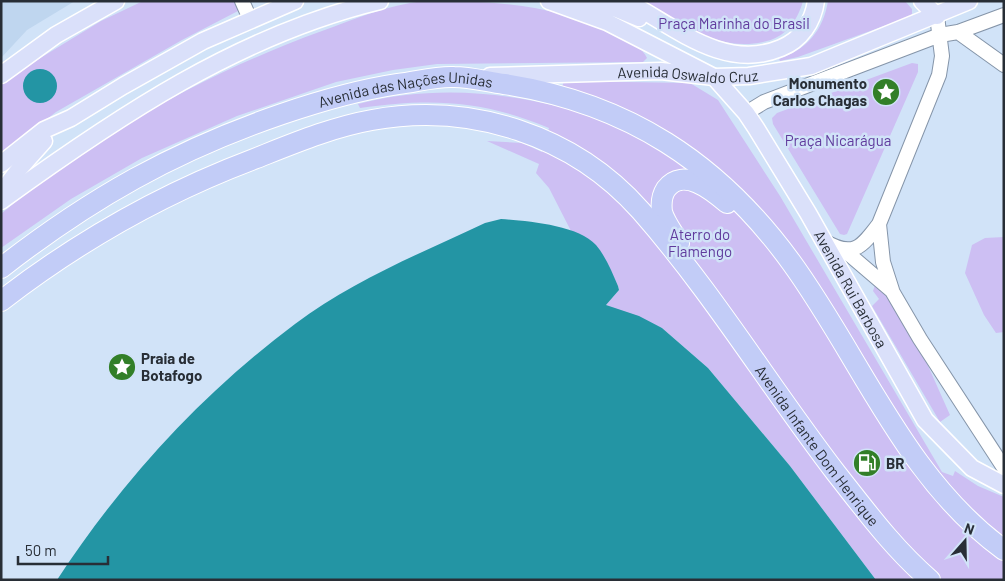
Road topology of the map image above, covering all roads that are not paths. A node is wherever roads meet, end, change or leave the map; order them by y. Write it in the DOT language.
graph roads {
  1 [pos="116,1"];
  2 [pos="242,1"];
  3 [pos="295,1"];
  4 [pos="380,1"];
  5 [pos="549,1"];
  6 [pos="570,1"];
  7 [pos="626,1"];
  8 [pos="816,1"];
  9 [pos="922,1"];
  10 [pos="969,1"];
  11 [pos="1004,15"];
  12 [pos="937,16"];
  13 [pos="250,19"];
  14 [pos="958,32"];
  15 [pos="940,35"];
  16 [pos="697,42"];
  17 [pos="1004,65"];
  18 [pos="1,75"];
  19 [pos="453,76"];
  20 [pos="714,77"];
  21 [pos="746,113"];
  22 [pos="71,118"];
  23 [pos="1,164"];
  24 [pos="1,193"];
  25 [pos="1,201"];
  26 [pos="879,224"];
  27 [pos="824,241"];
  28 [pos="882,249"];
  29 [pos="849,250"];
  30 [pos="791,262"];
  31 [pos="1,268"];
  32 [pos="892,291"];
  33 [pos="1,301"];
  34 [pos="714,303"];
  35 [pos="1004,468"];
  36 [pos="1004,485"];
  37 [pos="1004,550"];
  38 [pos="930,580"];
  1 -- 18 [label="main road"];
  2 -- 13 [label="street"];
  3 -- 13 [label="main road"];
  4 -- 25 [label="main road"];
  5 -- 20 [label="main road"];
  6 -- 16 [label="main road"];
  7 -- 16 [label="main road"];
  8 -- 16 [label="main road"];
  9 -- 12 [label="main road"];
  10 -- 12 [label="main road, Avenida Oswaldo Cruz"];
  11 -- 14 [label="street, Avenida Oswaldo Cruz"];
  12 -- 15 [label="street"];
  12 -- 20 [label="main road, Avenida Oswaldo Cruz"];
  13 -- 22 [label="main road"];
  14 -- 15 [label="street, Avenida Oswaldo Cruz"];
  14 -- 17 [label="street"];
  15 -- 21 [label="street, Avenida Oswaldo Cruz"];
  15 -- 26 [label="street"];
  19 -- 20 [label="main road, Avenida Oswaldo Cruz"];
  19 -- 30 [label="highway, Avenida das Nações Unidas"];
  19 -- 31 [label="highway, Avenida das Nações Unidas"];
  20 -- 21 [label="main road, Avenida Rui Barbosa"];
  21 -- 27 [label="main road, Avenida Rui Barbosa"];
  22 -- 23 [label="main road"];
  22 -- 24 [label="main road"];
  26 -- 28 [label="street"];
  26 -- 29 [label="street"];
  27 -- 29 [label="street"];
  27 -- 36 [label="main road, Avenida Rui Barbosa"];
  28 -- 29 [label="street"];
  28 -- 32 [label="street"];
  29 -- 32 [label="street, Avenida Rui Barbosa"];
  30 -- 34 [label="highway"];
  30 -- 37 [label="highway"];
  32 -- 35 [label="street, Avenida Rui Barbosa"];
  33 -- 34 [label="highway, Avenida das Nações Unidas"];
  34 -- 38 [label="highway, Avenida Infante Dom Henrique"];
}
